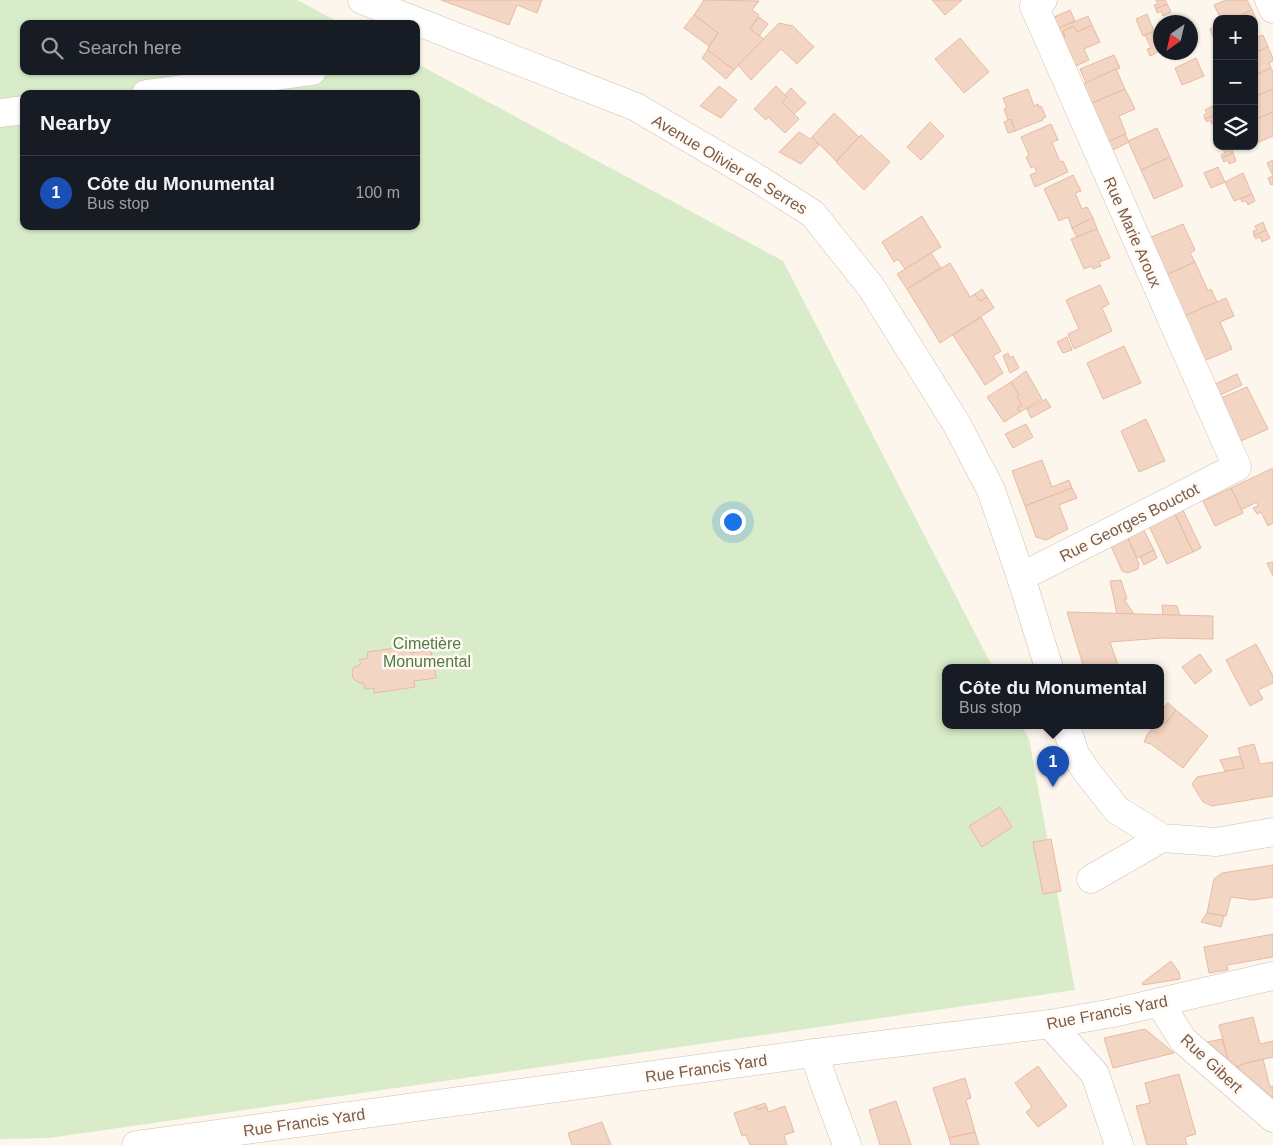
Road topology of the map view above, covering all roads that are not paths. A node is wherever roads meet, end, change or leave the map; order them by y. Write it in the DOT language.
graph roads {
  1 [pos="1043,0"];
  2 [pos="1269,0"];
  3 [pos="372,2"];
  4 [pos="1273,9"];
  5 [pos="417,20"];
  6 [pos="420,21"];
  7 [pos="283,75"];
  8 [pos="175,90"];
  9 [pos="20,110"];
  10 [pos="0,113"];
  11 [pos="1237,467"];
  12 [pos="1021,577"];
  13 [pos="1048,664"];
  14 [pos="1067,729"];
  15 [pos="1273,832"];
  16 [pos="1162,838"];
  17 [pos="1091,879"];
  18 [pos="1273,976"];
  19 [pos="1160,1002"];
  20 [pos="1050,1024"];
  21 [pos="814,1053"];
  22 [pos="1273,1118"];
  23 [pos="136,1145"];
  24 [pos="847,1145"];
  25 [pos="1119,1145"];
  1 -- 11 [label="street, Rue Marie Aroux"];
  2 -- 4 [label="street"];
  3 -- 5 [label="street, Avenue Olivier de Serres"];
  6 -- 12 [label="street, Avenue Olivier de Serres"];
  7 -- 8 [label="street"];
  9 -- 10 [label="street"];
  11 -- 12 [label="street, Rue Georges Bouctot"];
  12 -- 13 [label="street, Avenue Olivier de Serres"];
  14 -- 16 [label="street"];
  15 -- 16 [label="street"];
  16 -- 17 [label="street"];
  18 -- 19 [label="street, Rue Francis Yard"];
  19 -- 20 [label="street, Rue Francis Yard"];
  19 -- 22 [label="street, Rue Gibert"];
  20 -- 21 [label="street, Rue Francis Yard"];
  20 -- 25 [label="street"];
  21 -- 23 [label="street, Rue Francis Yard"];
  21 -- 24 [label="street"];
}
